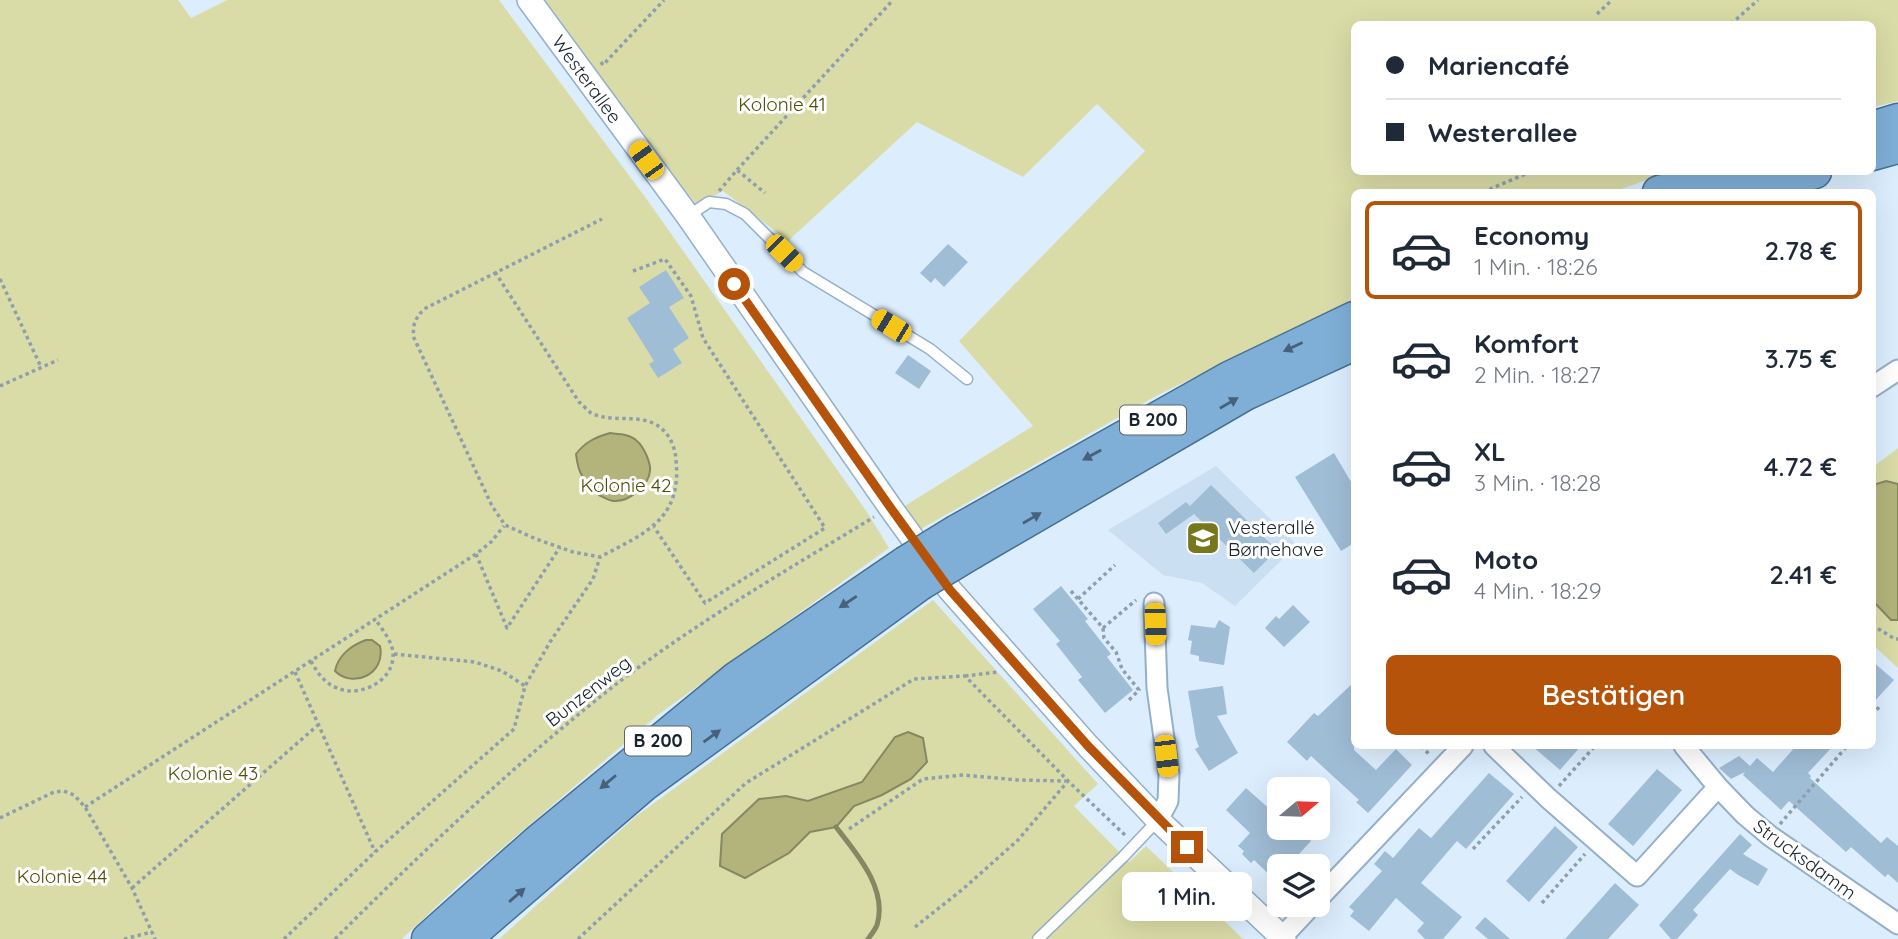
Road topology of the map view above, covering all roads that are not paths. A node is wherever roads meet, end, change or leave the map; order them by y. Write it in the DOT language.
graph roads {
  1 [pos="529,0"];
  2 [pos="1898,120"];
  3 [pos="1876,127"];
  4 [pos="1898,147"];
  5 [pos="1876,154"];
  6 [pos="1718,175"];
  7 [pos="1804,175"];
  8 [pos="1669,189"];
  9 [pos="1755,189"];
  10 [pos="688,216"];
  11 [pos="1351,319"];
  12 [pos="1351,345"];
  13 [pos="1898,370"];
  14 [pos="967,379"];
  15 [pos="1876,384"];
  16 [pos="965,542"];
  17 [pos="912,574"];
  18 [pos="1149,598"];
  19 [pos="1460,749"];
  20 [pos="1497,749"];
  21 [pos="1686,749"];
  22 [pos="1718,787"];
  23 [pos="1158,820"];
  24 [pos="1330,886"];
  25 [pos="1301,917"];
  26 [pos="1898,924"];
  27 [pos="1283,938"];
  28 [pos="428,939"];
  29 [pos="465,939"];
  30 [pos="1038,939"];
  1 -- 10 [label="street, Westerallee"];
  2 -- 3 [label="highway"];
  4 -- 5 [label="highway"];
  6 -- 8 [label="highway"];
  7 -- 9 [label="highway"];
  10 -- 14 [label="lane"];
  10 -- 23 [label="street, Westerallee"];
  11 -- 16 [label="highway, B 200, one-way"];
  16 -- 12 [label="highway, B 200, one-way"];
  13 -- 15 [label="street"];
  16 -- 17 [label="highway, B 200, bridge"];
  17 -- 28 [label="highway, B 200, one-way"];
  29 -- 17 [label="highway, B 200, one-way"];
  18 -- 23 [label="street"];
  19 -- 24 [label="street"];
  20 -- 22 [label="street"];
  21 -- 22 [label="street, Strucksdamm"];
  22 -- 26 [label="street, Strucksdamm"];
  23 -- 27 [label="street, Westerallee"];
  23 -- 30 [label="lane"];
  25 -- 27 [label="street"];
}
